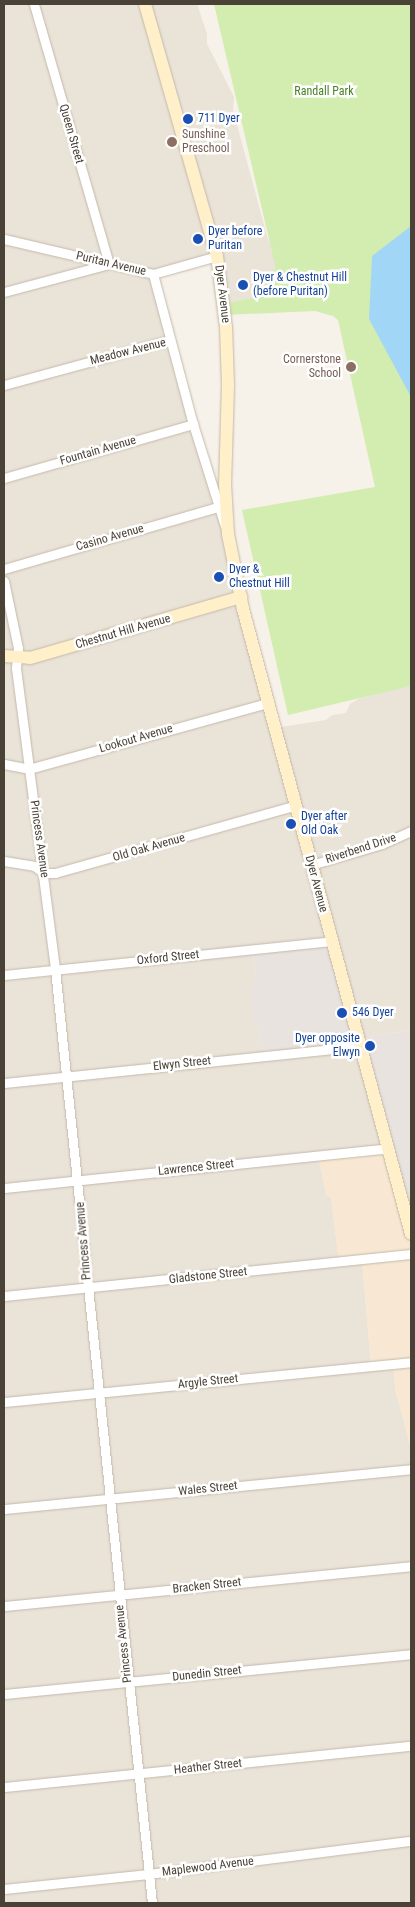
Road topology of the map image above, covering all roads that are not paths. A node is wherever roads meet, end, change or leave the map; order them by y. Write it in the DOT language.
graph roads {
  1 [pos="34,4"];
  2 [pos="145,4"];
  3 [pos="4,239"];
  4 [pos="216,256"];
  5 [pos="109,264"];
  6 [pos="153,274"];
  7 [pos="4,292"];
  8 [pos="170,340"];
  9 [pos="4,385"];
  10 [pos="193,424"];
  11 [pos="4,478"];
  12 [pos="217,507"];
  13 [pos="228,534"];
  14 [pos="4,569"];
  15 [pos="4,581"];
  16 [pos="241,597"];
  17 [pos="4,656"];
  18 [pos="17,659"];
  19 [pos="267,703"];
  20 [pos="4,764"];
  21 [pos="29,769"];
  22 [pos="294,806"];
  23 [pos="411,831"];
  24 [pos="4,861"];
  25 [pos="311,865"];
  26 [pos="44,873"];
  27 [pos="332,941"];
  28 [pos="55,969"];
  29 [pos="4,976"];
  30 [pos="360,1046"];
  31 [pos="66,1076"];
  32 [pos="4,1082"];
  33 [pos="389,1148"];
  34 [pos="78,1180"];
  35 [pos="4,1188"];
  36 [pos="411,1234"];
  37 [pos="411,1254"];
  38 [pos="88,1289"];
  39 [pos="4,1296"];
  40 [pos="411,1362"];
  41 [pos="98,1393"];
  42 [pos="4,1402"];
  43 [pos="411,1469"];
  44 [pos="109,1499"];
  45 [pos="4,1509"];
  46 [pos="411,1566"];
  47 [pos="119,1595"];
  48 [pos="4,1606"];
  49 [pos="411,1654"];
  50 [pos="128,1682"];
  51 [pos="4,1694"];
  52 [pos="411,1746"];
  53 [pos="138,1774"];
  54 [pos="4,1787"];
  55 [pos="411,1841"];
  56 [pos="148,1874"];
  57 [pos="4,1889"];
  58 [pos="152,1903"];
  1 -- 5 [label="street, Queen Street"];
  2 -- 4 [label="main road, Dyer Avenue"];
  3 -- 5 [label="street, Puritan Avenue"];
  4 -- 6 [label="street"];
  4 -- 13 [label="main road, Dyer Avenue"];
  5 -- 6 [label="street, Puritan Avenue"];
  5 -- 7 [label="street"];
  6 -- 8 [label="street, Puritan Avenue"];
  8 -- 9 [label="street, Meadow Avenue"];
  8 -- 10 [label="street, Meadow Avenue"];
  10 -- 11 [label="street, Fountain Avenue"];
  10 -- 12 [label="street, Dyer Avenue"];
  12 -- 13 [label="street, Dyer Avenue"];
  12 -- 14 [label="street, Casino Avenue"];
  13 -- 16 [label="main road, Dyer Avenue"];
  15 -- 18 [label="street, Princess Avenue"];
  16 -- 18 [label="main road, Chestnut Hill Avenue"];
  16 -- 19 [label="main road, Dyer Avenue"];
  17 -- 18 [label="main road, Chestnut Hill Avenue"];
  18 -- 21 [label="street, Princess Avenue"];
  19 -- 21 [label="street, Lookout Avenue"];
  19 -- 22 [label="main road, Dyer Avenue"];
  20 -- 21 [label="street, Lookout Avenue"];
  21 -- 26 [label="street, Princess Avenue"];
  22 -- 25 [label="main road, Dyer Avenue"];
  22 -- 26 [label="street, Old Oak Avenue"];
  23 -- 25 [label="street, Riverbend Drive"];
  24 -- 26 [label="street"];
  25 -- 27 [label="main road, Dyer Avenue"];
  26 -- 28 [label="street, Princess Avenue"];
  27 -- 28 [label="street, Oxford Street"];
  27 -- 30 [label="main road, Dyer Avenue"];
  28 -- 29 [label="street, Oxford Street"];
  28 -- 31 [label="street, Princess Avenue"];
  30 -- 31 [label="street, Elwyn Street"];
  30 -- 33 [label="main road, Dyer Avenue"];
  31 -- 32 [label="street, Elwyn Street"];
  31 -- 34 [label="street, Princess Avenue"];
  33 -- 34 [label="street, Lawrence Street"];
  33 -- 36 [label="main road, Dyer Avenue"];
  34 -- 35 [label="street, Lawrence Street"];
  34 -- 38 [label="street, Princess Avenue"];
  37 -- 38 [label="street, Gladstone Street"];
  38 -- 39 [label="street, Gladstone Street"];
  38 -- 41 [label="street, Princess Avenue"];
  40 -- 41 [label="street, Argyle Street"];
  41 -- 42 [label="street, Argyle Street"];
  41 -- 44 [label="street, Princess Avenue"];
  43 -- 44 [label="street, Wales Street"];
  44 -- 45 [label="street, Wales Street"];
  44 -- 47 [label="street, Princess Avenue"];
  46 -- 47 [label="street, Bracken Street"];
  47 -- 48 [label="street, Bracken Street"];
  47 -- 50 [label="street, Princess Avenue"];
  49 -- 50 [label="street, Dunedin Street"];
  50 -- 51 [label="street, Dunedin Street"];
  50 -- 53 [label="street, Princess Avenue"];
  52 -- 53 [label="street, Heather Street"];
  53 -- 54 [label="street, Heather Street"];
  53 -- 56 [label="street, Princess Avenue"];
  55 -- 56 [label="street, Maplewood Avenue"];
  56 -- 57 [label="street, Maplewood Avenue"];
  56 -- 58 [label="street, Princess Avenue"];
}
